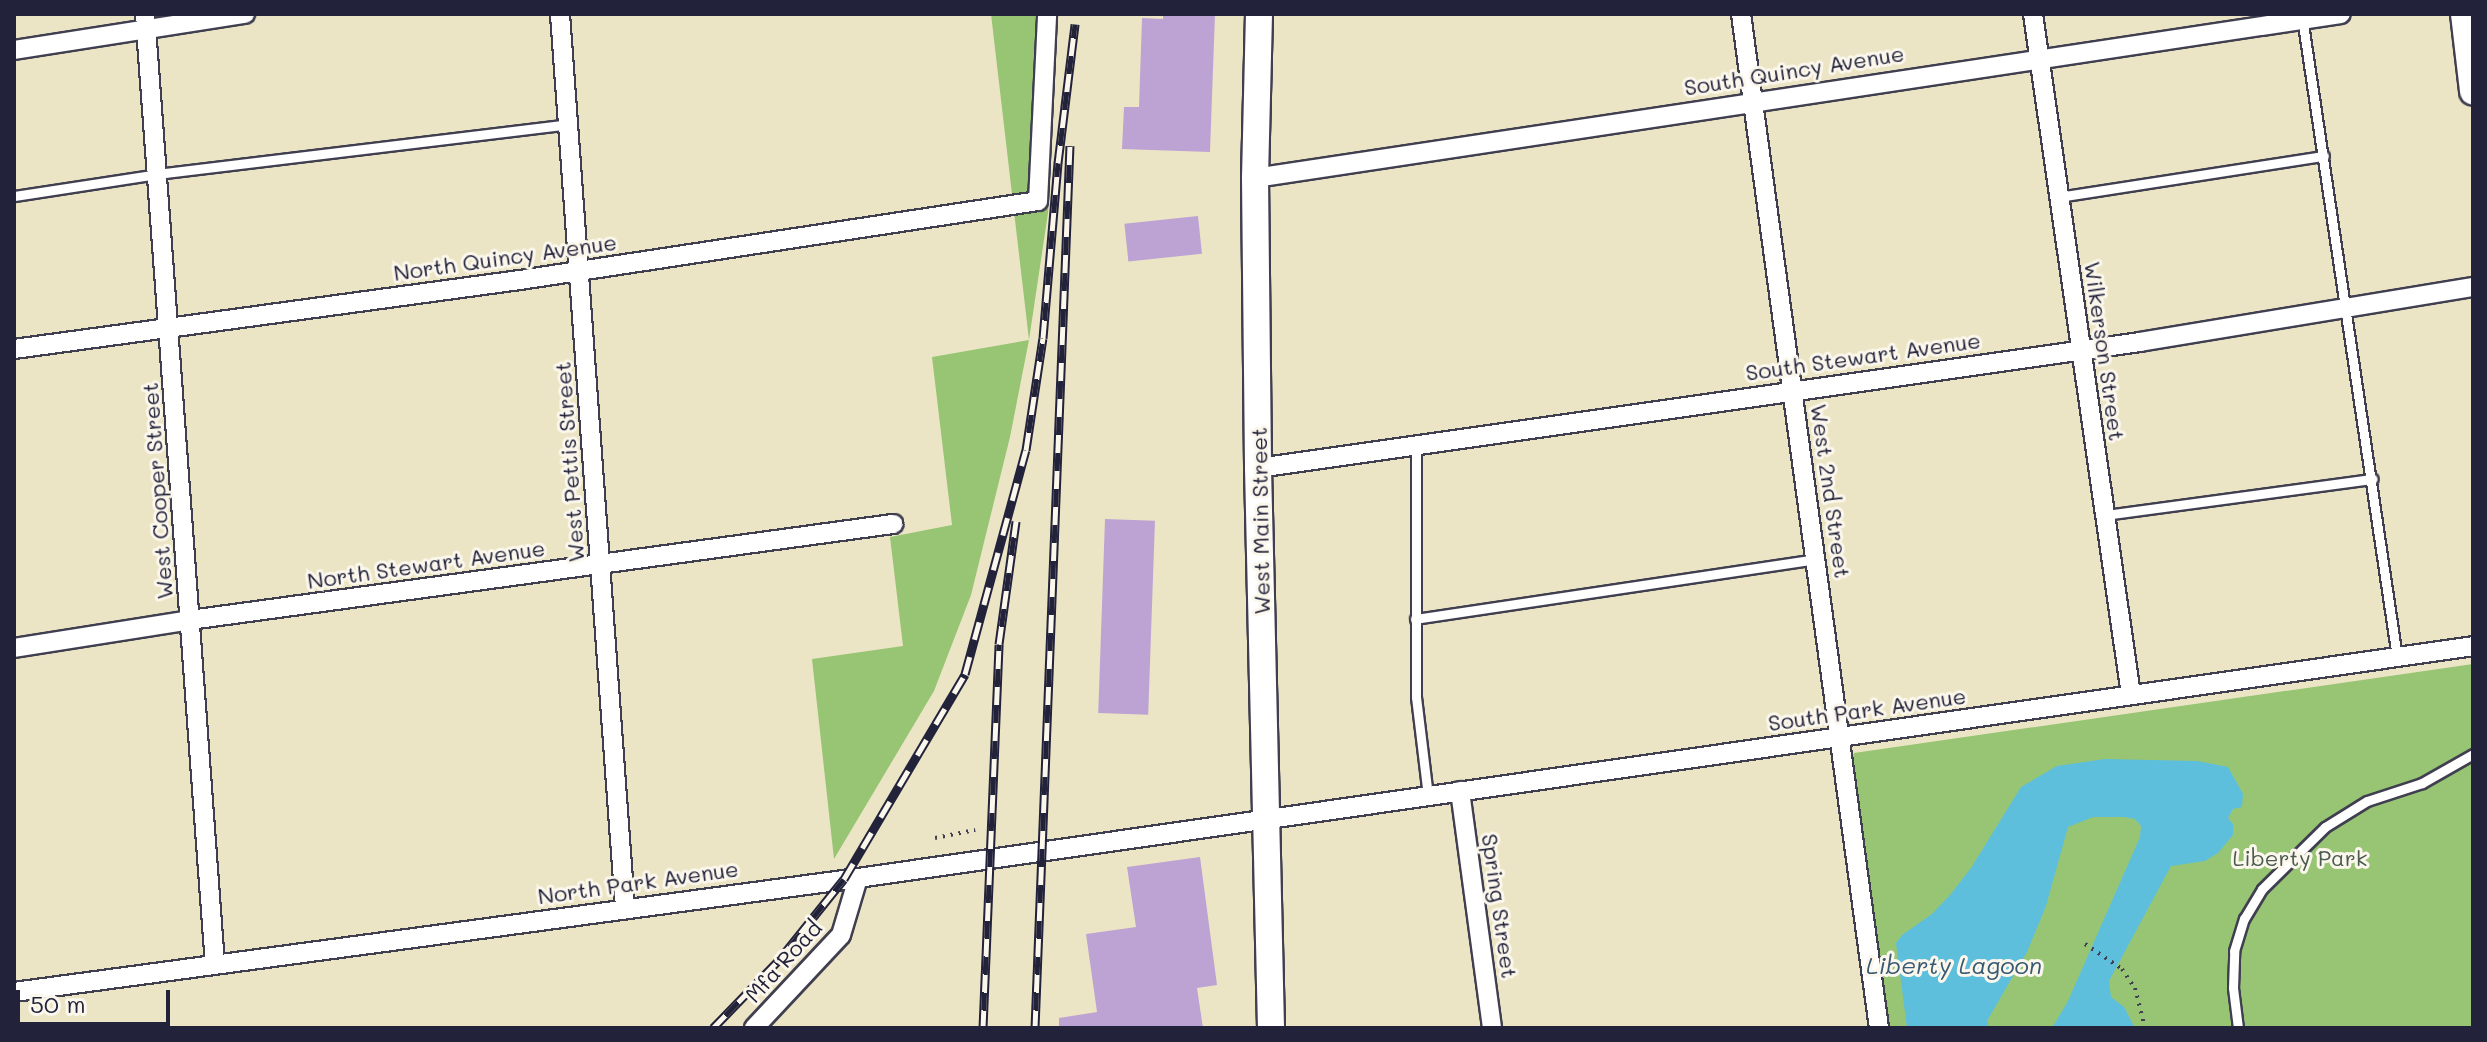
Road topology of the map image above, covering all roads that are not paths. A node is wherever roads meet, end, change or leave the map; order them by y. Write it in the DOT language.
graph roads {
  1 [pos="245,14"];
  2 [pos="560,14"];
  3 [pos="1259,14"];
  4 [pos="1741,14"];
  5 [pos="2033,14"];
  6 [pos="2341,14"];
  7 [pos="2464,14"];
  8 [pos="2302,17"];
  9 [pos="1046,19"];
  10 [pos="146,22"];
  11 [pos="14,50"];
  12 [pos="2038,58"];
  13 [pos="2473,91"];
  14 [pos="1753,100"];
  15 [pos="568,124"];
  16 [pos="2324,156"];
  17 [pos="157,174"];
  18 [pos="1255,178"];
  19 [pos="14,196"];
  20 [pos="2058,197"];
  21 [pos="580,271"];
  22 [pos="2473,287"];
  23 [pos="2347,308"];
  24 [pos="169,328"];
  25 [pos="14,349"];
  26 [pos="2080,351"];
  27 [pos="1793,390"];
  28 [pos="1416,445"];
  29 [pos="1258,468"];
  30 [pos="2373,479"];
  31 [pos="2105,515"];
  32 [pos="893,524"];
  33 [pos="1816,559"];
  34 [pos="601,564"];
  35 [pos="1415,619"];
  36 [pos="190,620"];
  37 [pos="2473,646"];
  38 [pos="14,648"];
  39 [pos="2397,657"];
  40 [pos="2131,695"];
  41 [pos="1841,737"];
  42 [pos="2473,754"];
  43 [pos="1460,791"];
  44 [pos="1428,796"];
  45 [pos="1268,818"];
  46 [pos="858,878"];
  47 [pos="625,907"];
  48 [pos="215,964"];
  49 [pos="14,992"];
  50 [pos="754,1028"];
  51 [pos="1271,1028"];
  52 [pos="1492,1028"];
  53 [pos="1879,1028"];
  54 [pos="2238,1028"];
  1 -- 10 [label="street"];
  2 -- 15 [label="street, West Pettis Street"];
  3 -- 18 [label="main road, West Main Street"];
  4 -- 14 [label="street, West 2nd Street"];
  5 -- 12 [label="street, Wilkerson Street"];
  6 -- 8 [label="street, South Quincy Avenue"];
  7 -- 13 [label="main road"];
  8 -- 12 [label="street, South Quincy Avenue"];
  8 -- 16 [label="lane"];
  9 -- 21 [label="street, North Quincy Avenue"];
  10 -- 11 [label="street"];
  10 -- 17 [label="street, West Cooper Street"];
  12 -- 14 [label="street, South Quincy Avenue"];
  12 -- 20 [label="street, Wilkerson Street"];
  14 -- 18 [label="street, South Quincy Avenue"];
  14 -- 27 [label="street, West 2nd Street"];
  15 -- 17 [label="lane"];
  15 -- 21 [label="street, West Pettis Street"];
  16 -- 20 [label="lane"];
  16 -- 23 [label="lane"];
  17 -- 19 [label="lane"];
  17 -- 24 [label="street, West Cooper Street"];
  18 -- 29 [label="main road, West Main Street"];
  20 -- 26 [label="street, Wilkerson Street"];
  21 -- 24 [label="street, North Quincy Avenue"];
  21 -- 34 [label="street, West Pettis Street"];
  22 -- 23 [label="street, South Stewart Avenue"];
  23 -- 26 [label="street, South Stewart Avenue"];
  23 -- 30 [label="lane"];
  24 -- 25 [label="street, North Quincy Avenue"];
  24 -- 36 [label="street, West Cooper Street"];
  26 -- 27 [label="street, South Stewart Avenue"];
  26 -- 31 [label="street, Wilkerson Street"];
  27 -- 28 [label="street, South Stewart Avenue"];
  27 -- 33 [label="street, West 2nd Street"];
  28 -- 29 [label="street, South Stewart Avenue"];
  28 -- 35 [label="lane"];
  29 -- 45 [label="main road, West Main Street"];
  30 -- 31 [label="lane"];
  30 -- 39 [label="lane"];
  31 -- 40 [label="street, Wilkerson Street"];
  32 -- 34 [label="street, North Stewart Avenue"];
  33 -- 35 [label="lane"];
  33 -- 41 [label="street, West 2nd Street"];
  34 -- 36 [label="street, North Stewart Avenue"];
  34 -- 47 [label="street, West Pettis Street"];
  35 -- 44 [label="lane"];
  36 -- 38 [label="street, North Stewart Avenue"];
  36 -- 48 [label="street, West Cooper Street"];
  37 -- 39 [label="street, South Park Avenue"];
  39 -- 40 [label="street, South Park Avenue"];
  40 -- 41 [label="street, South Park Avenue"];
  41 -- 43 [label="street, South Park Avenue"];
  41 -- 53 [label="street, West 2nd Street"];
  42 -- 54 [label="lane"];
  43 -- 44 [label="street, South Park Avenue"];
  43 -- 52 [label="street, Spring Street"];
  44 -- 45 [label="street, South Park Avenue"];
  45 -- 46 [label="street, North Park Avenue"];
  45 -- 51 [label="main road, West Main Street"];
  46 -- 47 [label="street, North Park Avenue"];
  46 -- 50 [label="street, Mfa Road"];
  47 -- 48 [label="street, North Park Avenue"];
  48 -- 49 [label="street, North Park Avenue"];
}
